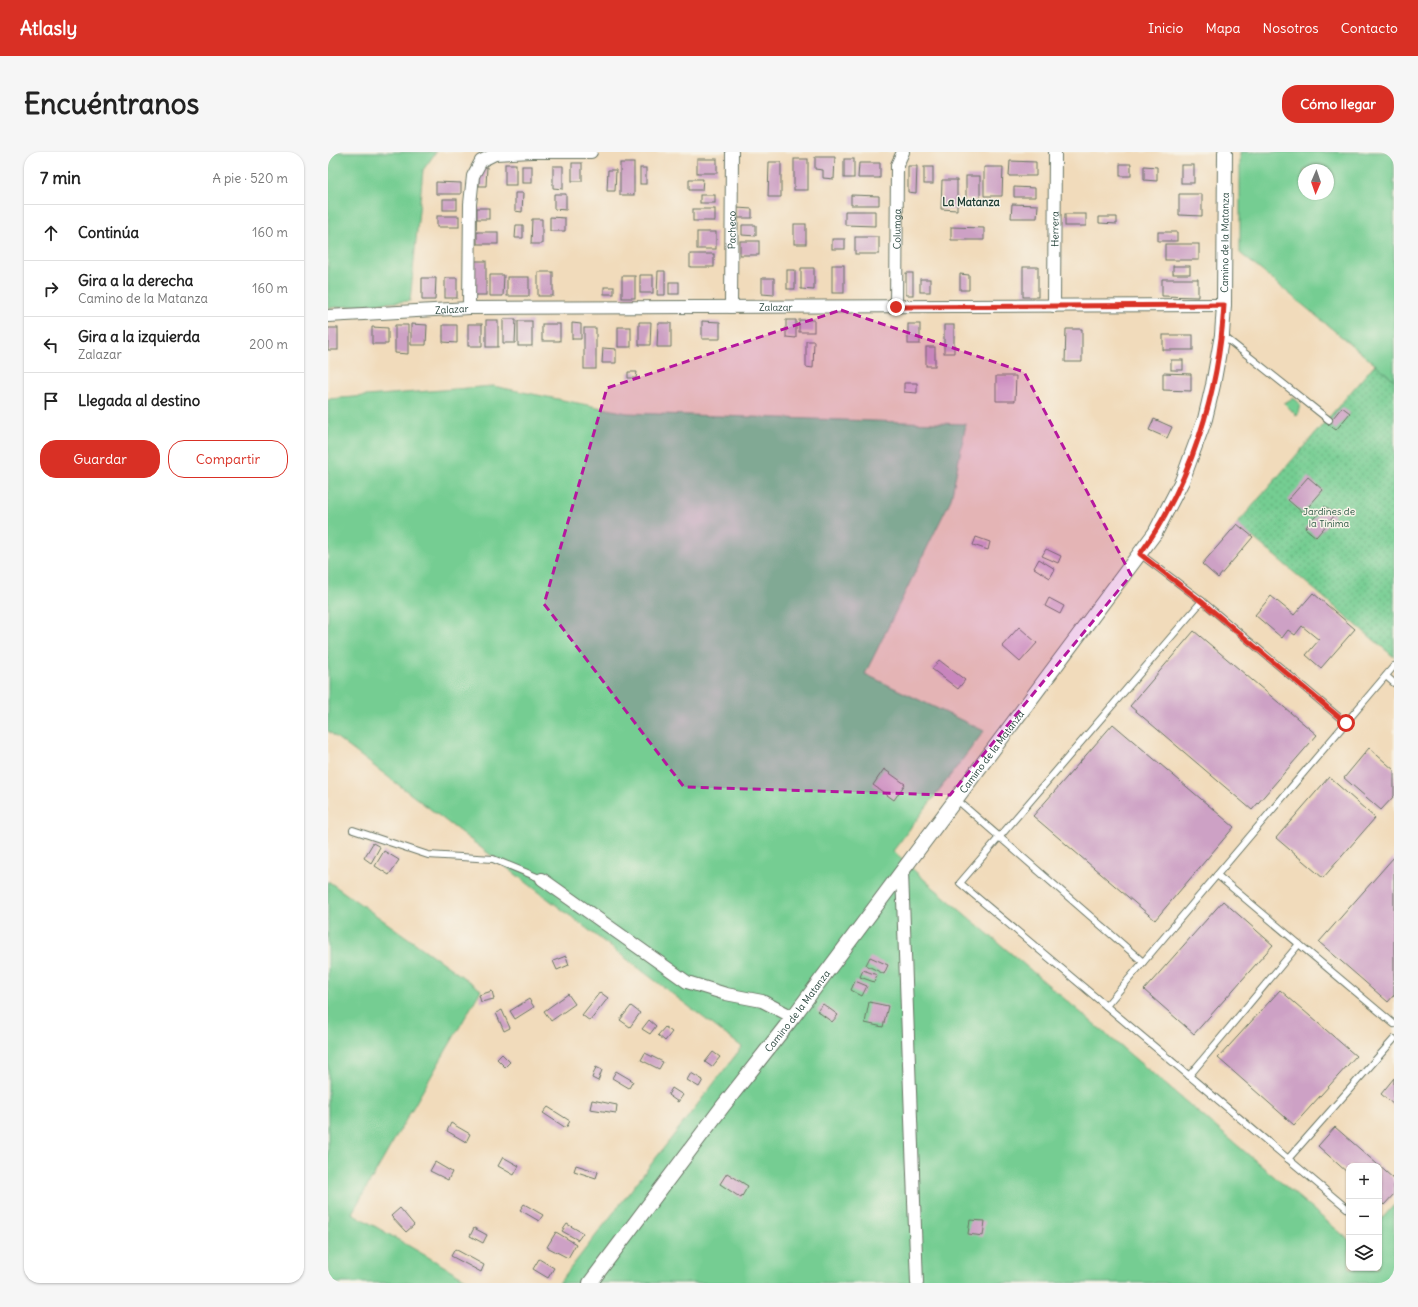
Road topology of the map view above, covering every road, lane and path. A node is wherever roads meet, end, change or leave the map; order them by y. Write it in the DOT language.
graph roads {
  1 [pos="532,152"];
  2 [pos="591,152"];
  3 [pos="732,152"];
  4 [pos="903,152"];
  5 [pos="1055,152"];
  6 [pos="1225,152"];
  7 [pos="1224,305"];
  8 [pos="1054,306"];
  9 [pos="731,307"];
  10 [pos="896,307"];
  11 [pos="469,308"];
  12 [pos="328,316"];
  13 [pos="1222,335"];
  14 [pos="1329,420"];
  15 [pos="1140,554"];
  16 [pos="1202,602"];
  17 [pos="1394,666"];
  18 [pos="1386,676"];
  19 [pos="1394,683"];
  20 [pos="1346,723"];
  21 [pos="956,799"];
  22 [pos="353,830"];
  23 [pos="1000,836"];
  24 [pos="902,872"];
  25 [pos="1217,875"];
  26 [pos="542,879"];
  27 [pos="1298,944"];
  28 [pos="1143,962"];
  29 [pos="1106,1006"];
  30 [pos="793,1017"];
  31 [pos="1394,1024"];
  32 [pos="1394,1039"];
  33 [pos="1189,1076"];
  34 [pos="1288,1159"];
  35 [pos="1346,1207"];
  36 [pos="590,1283"];
  37 [pos="918,1283"];
  1 -- 2 [label="street"];
  1 -- 11 [label="street"];
  3 -- 9 [label="street, Pacheco"];
  4 -- 10 [label="street, Columga"];
  5 -- 8 [label="street, Herrera"];
  6 -- 7 [label="street, Camino de la Matanza"];
  7 -- 8 [label="street, Zalazar"];
  7 -- 13 [label="street, Camino de la Matanza"];
  8 -- 10 [label="street, Zalazar"];
  9 -- 10 [label="street, Zalazar"];
  9 -- 11 [label="street, Zalazar"];
  11 -- 12 [label="street, Zalazar"];
  13 -- 14 [label="lane"];
  13 -- 15 [label="street, Camino de la Matanza"];
  15 -- 16 [label="lane"];
  15 -- 21 [label="street, Camino de la Matanza"];
  16 -- 20 [label="lane"];
  16 -- 23 [label="lane"];
  17 -- 18 [label="lane"];
  18 -- 19 [label="lane"];
  18 -- 20 [label="lane"];
  20 -- 25 [label="lane"];
  21 -- 23 [label="lane"];
  21 -- 24 [label="street, Camino de la Matanza"];
  22 -- 26 [label="lane"];
  23 -- 28 [label="lane"];
  23 -- 29 [label="lane"];
  24 -- 30 [label="street, Camino de la Matanza"];
  24 -- 37 [label="street"];
  25 -- 27 [label="lane"];
  25 -- 28 [label="lane"];
  26 -- 30 [label="street"];
  27 -- 31 [label="lane"];
  27 -- 33 [label="lane"];
  28 -- 29 [label="lane"];
  29 -- 33 [label="lane"];
  30 -- 36 [label="street, Camino de la Matanza"];
  32 -- 34 [label="lane"];
  33 -- 34 [label="lane"];
  34 -- 35 [label="lane"];
}
